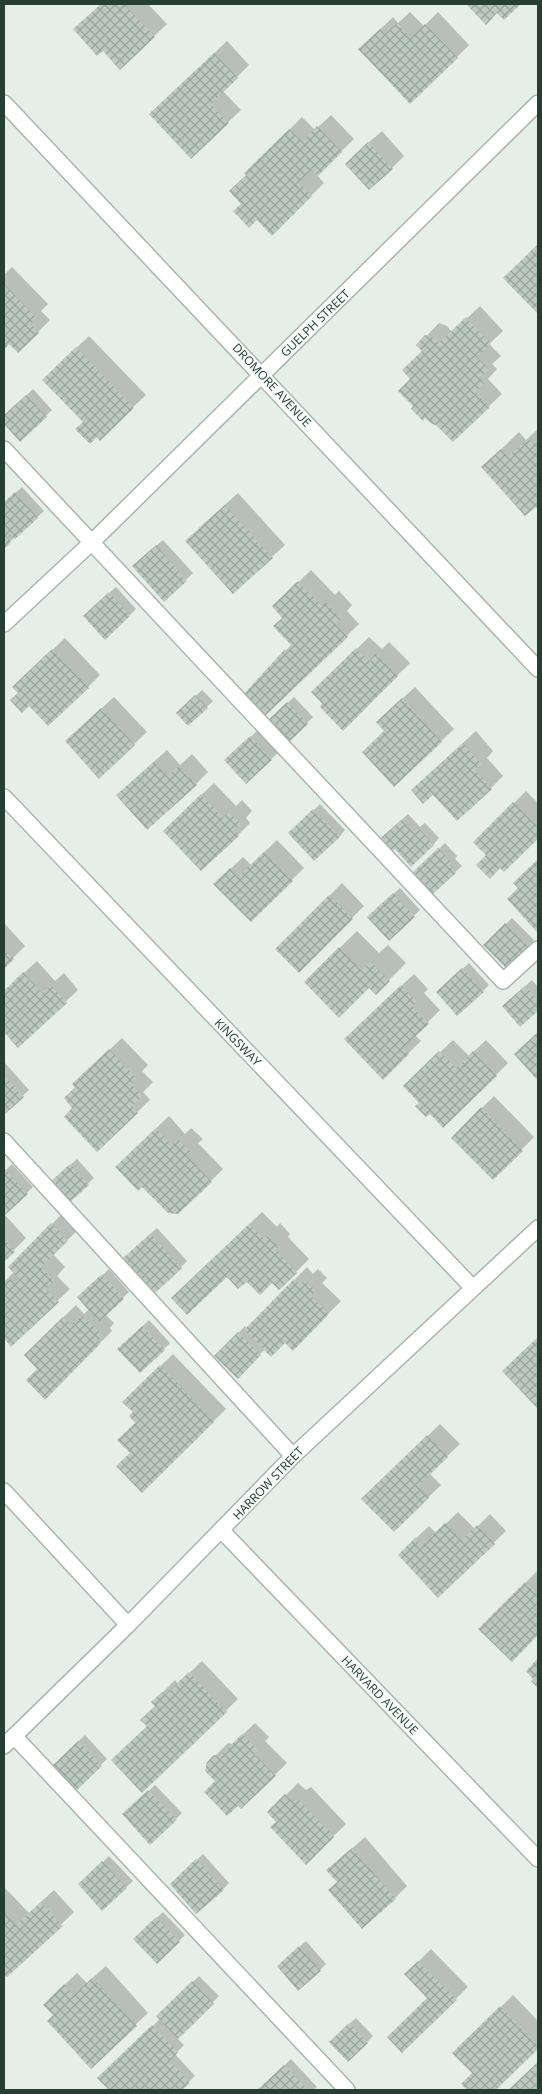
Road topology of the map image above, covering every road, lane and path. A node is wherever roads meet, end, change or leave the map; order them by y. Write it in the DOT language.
graph roads {
  1 [pos="4,103"];
  2 [pos="538,103"];
  3 [pos="262,374"];
  4 [pos="4,449"];
  5 [pos="91,544"];
  6 [pos="4,624"];
  7 [pos="538,669"];
  8 [pos="4,797"];
  9 [pos="538,949"];
  10 [pos="4,1141"];
  11 [pos="538,1228"];
  12 [pos="473,1288"];
  13 [pos="294,1456"];
  14 [pos="4,1491"];
  15 [pos="222,1531"];
  16 [pos="128,1625"];
  17 [pos="9,1741"];
  18 [pos="538,1859"];
  19 [pos="347,2090"];
  1 -- 3 [label="street, DROMORE AVENUE"];
  2 -- 3 [label="street, GUELPH STREET"];
  3 -- 5 [label="street, GUELPH STREET"];
  3 -- 7 [label="street, DROMORE AVENUE"];
  4 -- 5 [label="street"];
  5 -- 6 [label="street, GUELPH STREET"];
  5 -- 9 [label="street"];
  8 -- 12 [label="street, KINGSWAY"];
  10 -- 13 [label="street"];
  11 -- 12 [label="street, HARROW STREET"];
  12 -- 13 [label="street, HARROW STREET"];
  13 -- 15 [label="street, HARROW STREET"];
  14 -- 16 [label="street"];
  15 -- 16 [label="street, HARROW STREET"];
  15 -- 18 [label="street, HARVARD AVENUE"];
  16 -- 17 [label="street, HARROW STREET"];
  17 -- 19 [label="street"];
}
